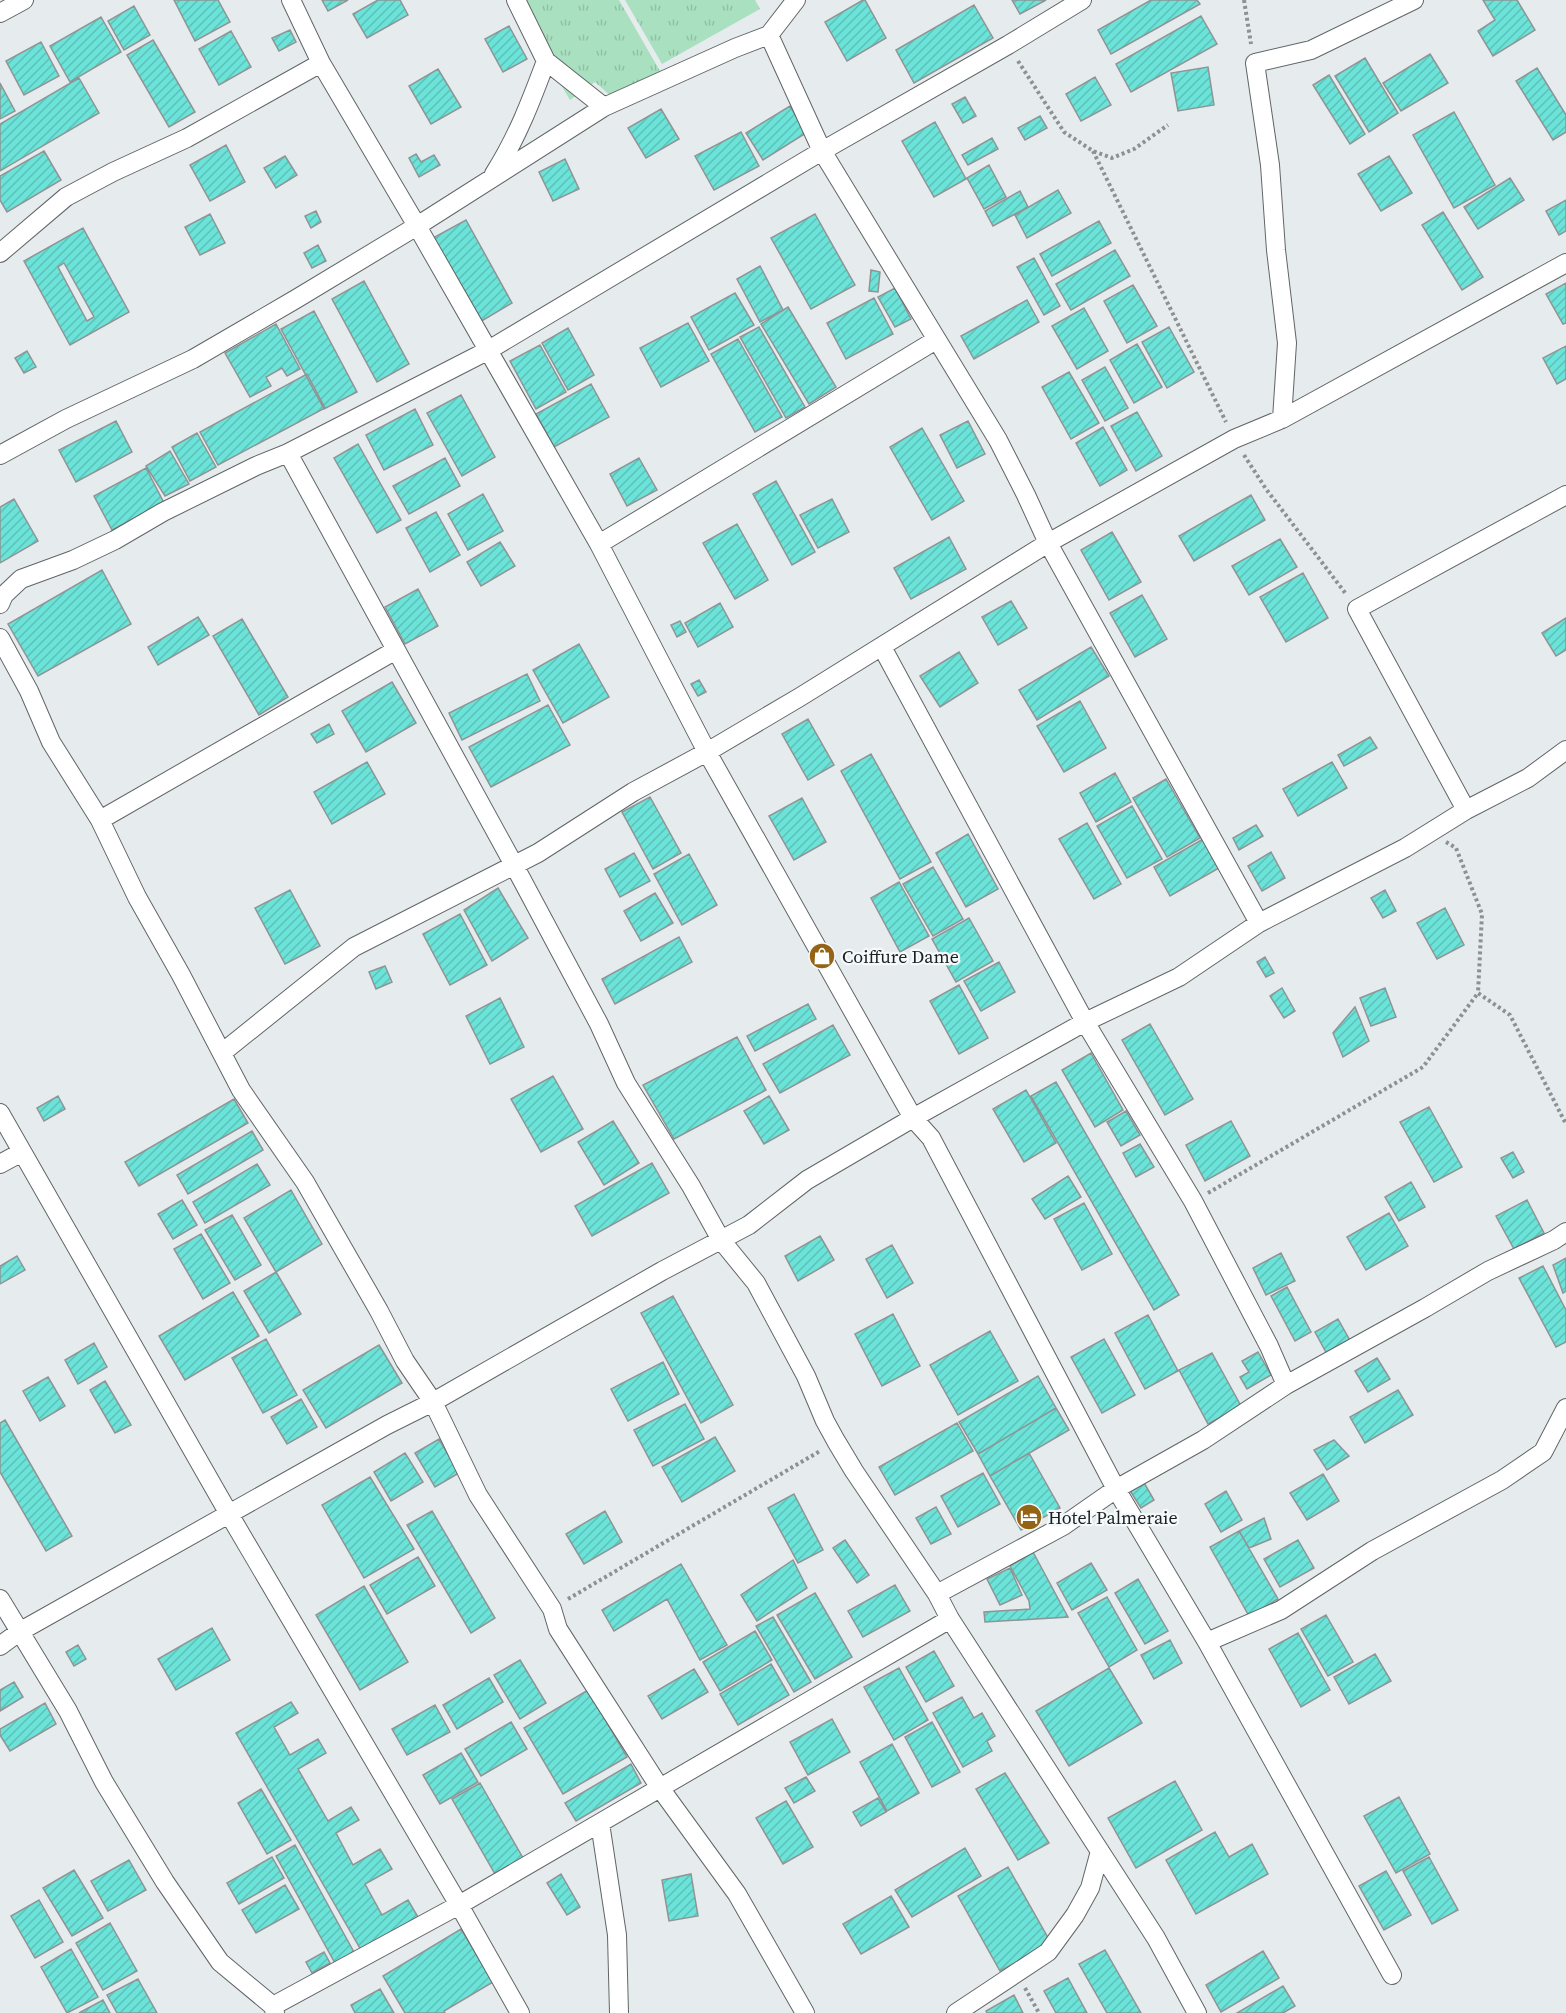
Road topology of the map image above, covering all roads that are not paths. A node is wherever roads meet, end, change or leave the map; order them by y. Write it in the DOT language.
graph roads {
  1 [pos="24,0"];
  2 [pos="291,0"];
  3 [pos="516,0"];
  4 [pos="796,0"];
  5 [pos="1082,0"];
  6 [pos="1414,0"];
  7 [pos="0,14"];
  8 [pos="769,35"];
  9 [pos="546,61"];
  10 [pos="321,63"];
  11 [pos="604,107"];
  12 [pos="822,151"];
  13 [pos="491,178"];
  14 [pos="417,226"];
  15 [pos="0,253"];
  16 [pos="1566,263"];
  17 [pos="936,340"];
  18 [pos="487,351"];
  19 [pos="1282,419"];
  20 [pos="288,453"];
  21 [pos="0,455"];
  22 [pos="1566,495"];
  23 [pos="1048,543"];
  24 [pos="599,544"];
  25 [pos="0,604"];
  26 [pos="0,638"];
  27 [pos="882,647"];
  28 [pos="396,650"];
  29 [pos="1566,750"];
  30 [pos="707,752"];
  31 [pos="1466,810"];
  32 [pos="100,820"];
  33 [pos="514,865"];
  34 [pos="1259,923"];
  35 [pos="1084,1022"];
  36 [pos="223,1052"];
  37 [pos="0,1113"];
  38 [pos="913,1118"];
  39 [pos="22,1152"];
  40 [pos="0,1164"];
  41 [pos="1566,1232"];
  42 [pos="721,1240"];
  43 [pos="1286,1385"];
  44 [pos="434,1402"];
  45 [pos="1566,1408"];
  46 [pos="1566,1440"];
  47 [pos="1543,1452"];
  48 [pos="1116,1489"];
  49 [pos="230,1514"];
  50 [pos="937,1594"];
  51 [pos="0,1599"];
  52 [pos="950,1619"];
  53 [pos="19,1632"];
  54 [pos="1207,1642"];
  55 [pos="0,1646"];
  56 [pos="660,1788"];
  57 [pos="600,1823"];
  58 [pos="1100,1851"];
  59 [pos="459,1905"];
  60 [pos="1392,1975"];
  61 [pos="274,2010"];
  62 [pos="960,2012"];
  63 [pos="520,2013"];
  64 [pos="619,2013"];
  65 [pos="805,2013"];
  66 [pos="1197,2013"];
  1 -- 7 [label="street"];
  2 -- 10 [label="street"];
  3 -- 9 [label="street"];
  4 -- 8 [label="street"];
  5 -- 12 [label="street"];
  6 -- 19 [label="street"];
  8 -- 11 [label="street"];
  8 -- 12 [label="street"];
  9 -- 11 [label="street"];
  9 -- 13 [label="street"];
  10 -- 14 [label="street"];
  10 -- 15 [label="street"];
  11 -- 13 [label="street"];
  12 -- 17 [label="street"];
  12 -- 18 [label="street"];
  13 -- 14 [label="street"];
  14 -- 18 [label="street"];
  14 -- 21 [label="street"];
  16 -- 19 [label="street"];
  17 -- 23 [label="street"];
  17 -- 24 [label="street"];
  18 -- 20 [label="street"];
  18 -- 24 [label="street"];
  19 -- 23 [label="street"];
  20 -- 25 [label="street"];
  20 -- 28 [label="street"];
  22 -- 31 [label="street"];
  23 -- 27 [label="street"];
  23 -- 34 [label="street"];
  24 -- 30 [label="street"];
  26 -- 32 [label="street"];
  27 -- 30 [label="street"];
  27 -- 35 [label="street"];
  28 -- 32 [label="street"];
  28 -- 33 [label="street"];
  29 -- 31 [label="street"];
  30 -- 33 [label="street"];
  30 -- 38 [label="street"];
  31 -- 34 [label="street"];
  32 -- 36 [label="street"];
  33 -- 36 [label="street"];
  33 -- 42 [label="street"];
  34 -- 35 [label="street"];
  35 -- 38 [label="street"];
  35 -- 43 [label="street"];
  36 -- 44 [label="street"];
  37 -- 39 [label="street"];
  38 -- 42 [label="street"];
  38 -- 48 [label="street"];
  39 -- 40 [label="street"];
  39 -- 49 [label="street"];
  41 -- 43 [label="street"];
  42 -- 44 [label="street"];
  42 -- 50 [label="street"];
  43 -- 48 [label="street"];
  44 -- 49 [label="street"];
  44 -- 56 [label="street"];
  45 -- 47 [label="street"];
  46 -- 47 [label="street"];
  47 -- 54 [label="street"];
  48 -- 50 [label="street"];
  48 -- 54 [label="street"];
  49 -- 53 [label="street"];
  49 -- 59 [label="street"];
  50 -- 52 [label="street"];
  51 -- 53 [label="street"];
  52 -- 56 [label="street"];
  52 -- 58 [label="street"];
  53 -- 55 [label="street"];
  53 -- 61 [label="street"];
  54 -- 60 [label="street"];
  56 -- 57 [label="street"];
  56 -- 65 [label="street"];
  57 -- 59 [label="street"];
  57 -- 64 [label="street"];
  58 -- 62 [label="street"];
  58 -- 66 [label="street"];
  59 -- 61 [label="street"];
  59 -- 63 [label="street"];
}
